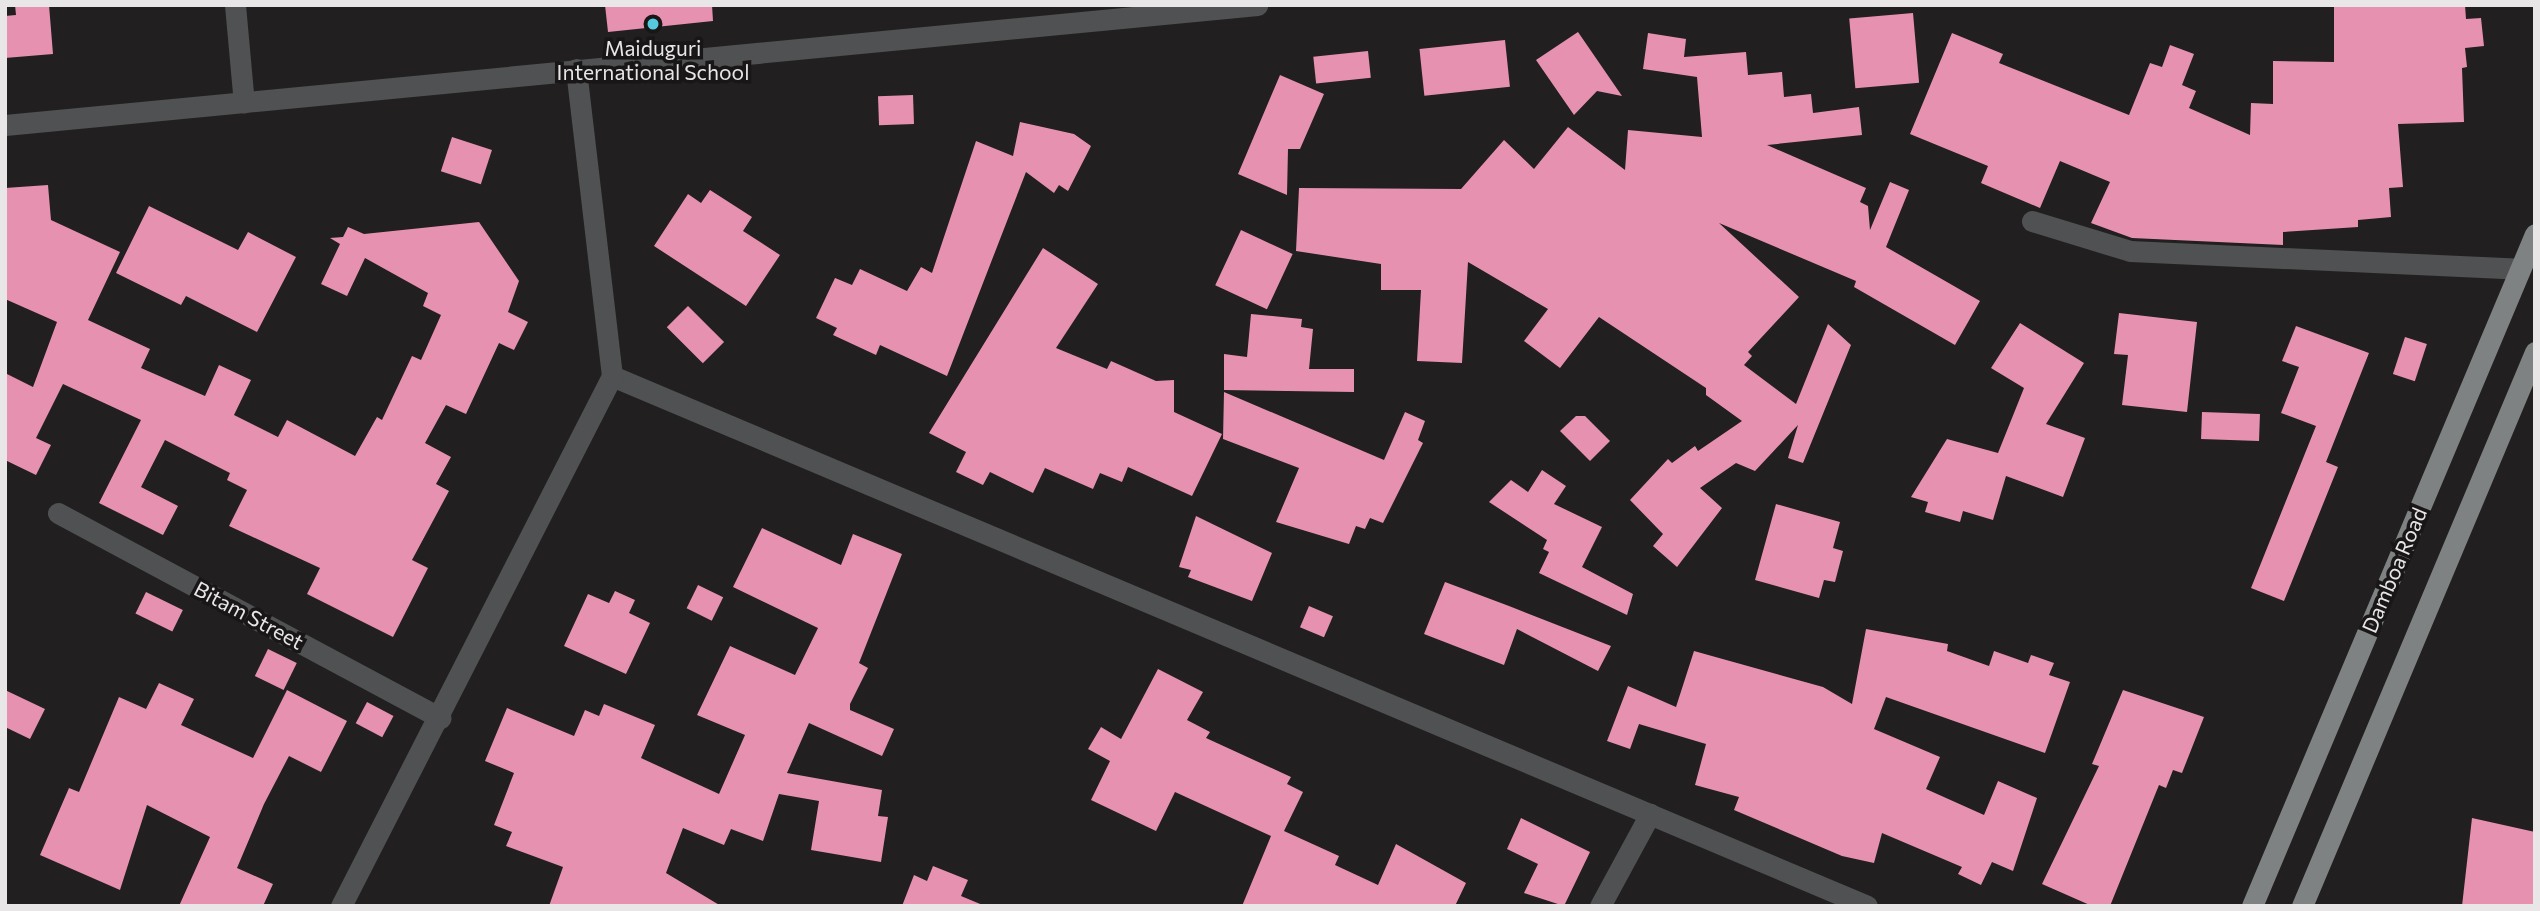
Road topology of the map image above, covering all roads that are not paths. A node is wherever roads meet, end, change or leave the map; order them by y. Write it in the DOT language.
graph roads {
  1 [pos="235,5"];
  2 [pos="1257,5"];
  3 [pos="576,69"];
  4 [pos="244,103"];
  5 [pos="5,125"];
  6 [pos="2032,221"];
  7 [pos="2535,234"];
  8 [pos="2520,269"];
  9 [pos="2535,352"];
  10 [pos="612,376"];
  11 [pos="58,513"];
  12 [pos="440,718"];
  13 [pos="1650,814"];
  14 [pos="341,906"];
  15 [pos="1601,906"];
  16 [pos="1867,906"];
  17 [pos="2252,906"];
  18 [pos="2302,906"];
  1 -- 4 [label="street"];
  2 -- 3 [label="street"];
  3 -- 4 [label="street"];
  3 -- 10 [label="street"];
  4 -- 5 [label="street"];
  6 -- 8 [label="street"];
  7 -- 8 [label="main road, Damboa Road"];
  8 -- 17 [label="main road, Damboa Road"];
  9 -- 18 [label="main road"];
  10 -- 12 [label="street"];
  10 -- 13 [label="street"];
  11 -- 12 [label="street, Bitam Street"];
  12 -- 14 [label="street"];
  13 -- 15 [label="street"];
  13 -- 16 [label="street"];
}
